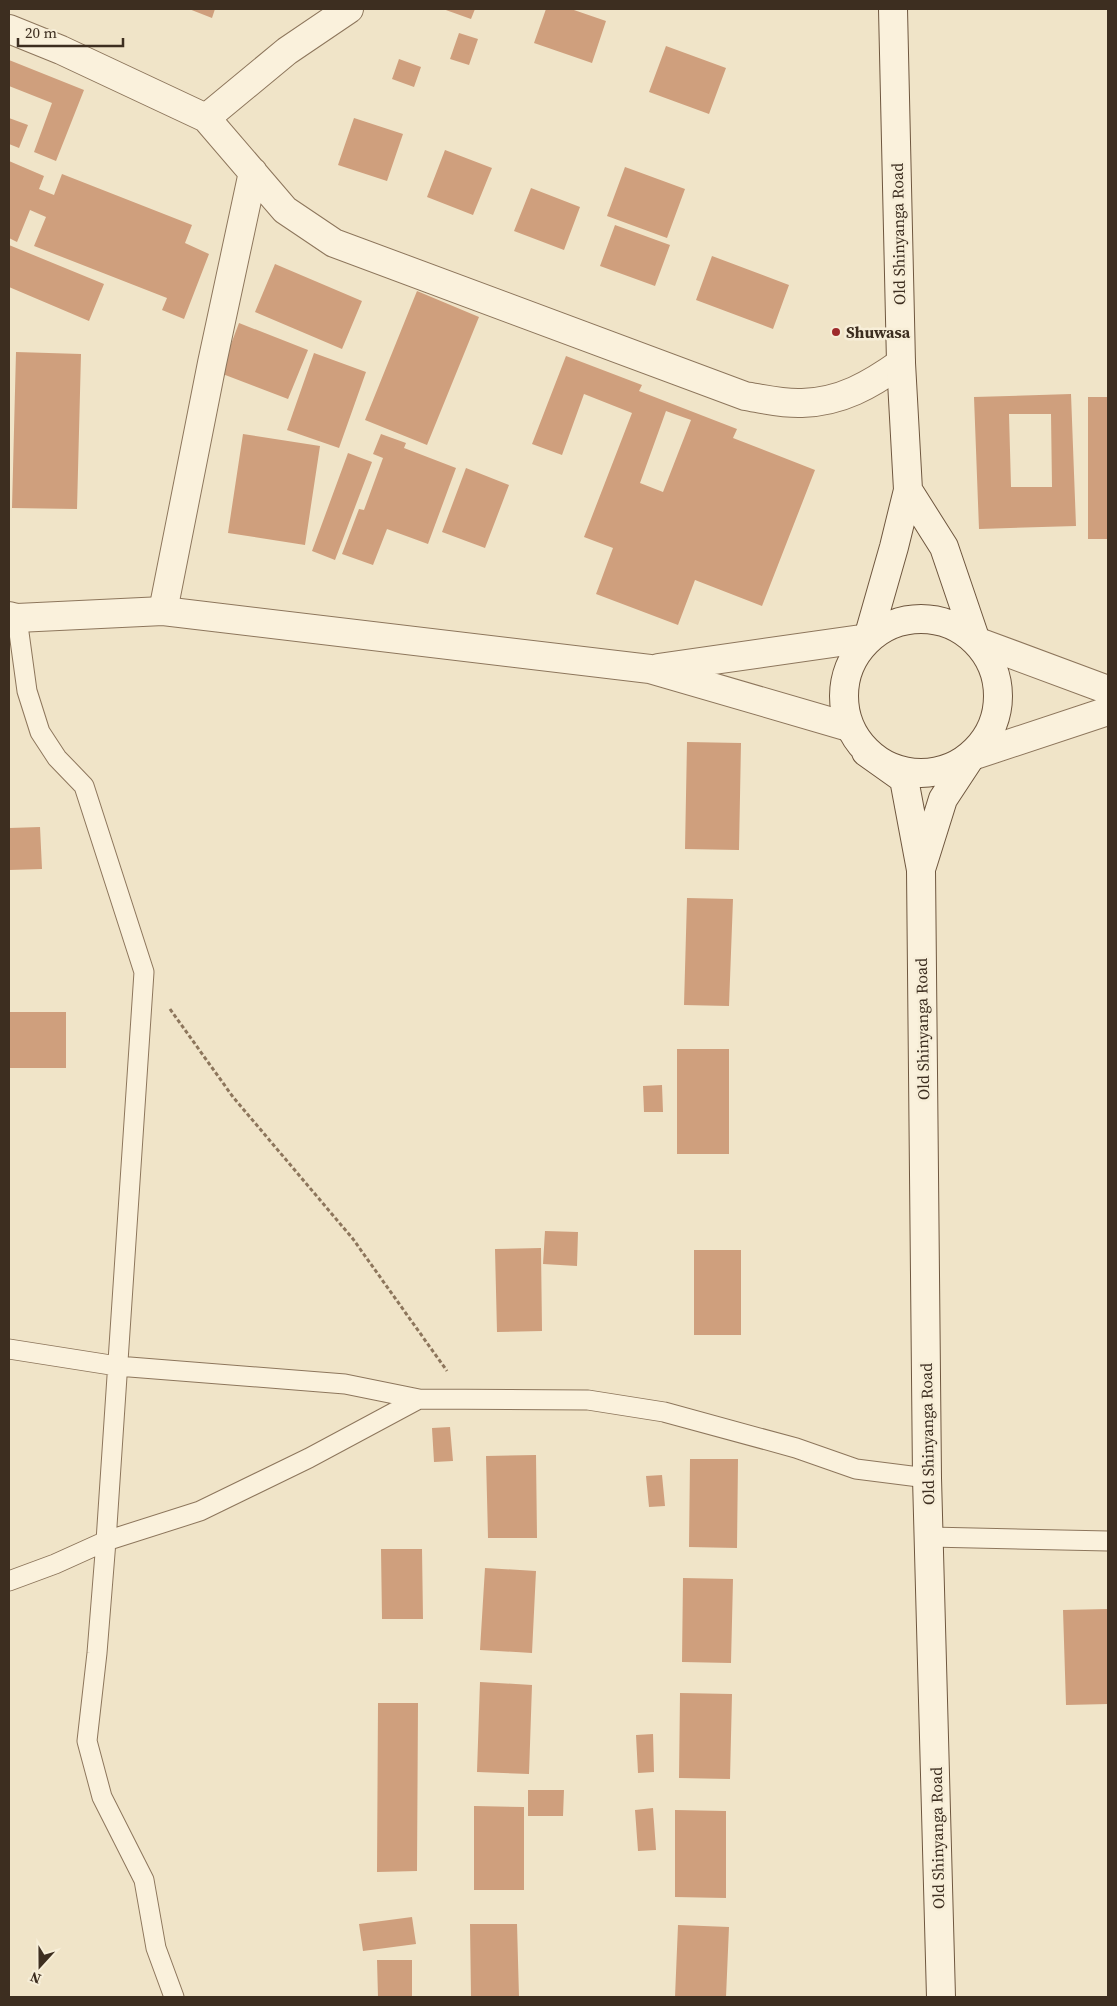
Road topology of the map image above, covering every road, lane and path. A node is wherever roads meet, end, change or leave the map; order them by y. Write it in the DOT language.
graph roads {
  1 [pos="349,9"];
  2 [pos="893,9"];
  3 [pos="9,29"];
  4 [pos="206,118"];
  5 [pos="253,172"];
  6 [pos="901,363"];
  7 [pos="908,490"];
  8 [pos="163,611"];
  9 [pos="13,617"];
  10 [pos="868,638"];
  11 [pos="976,641"];
  12 [pos="650,669"];
  13 [pos="1108,690"];
  14 [pos="1108,711"];
  15 [pos="849,726"];
  16 [pos="866,752"];
  17 [pos="972,756"];
  18 [pos="920,870"];
  19 [pos="144,972"];
  20 [pos="9,1350"];
  21 [pos="117,1366"];
  22 [pos="419,1399"];
  23 [pos="467,1400"];
  24 [pos="927,1478"];
  25 [pos="930,1537"];
  26 [pos="106,1541"];
  27 [pos="1108,1541"];
  28 [pos="9,1581"];
  29 [pos="174,1997"];
  30 [pos="941,1997"];
  1 -- 4 [label="street"];
  2 -- 6 [label="street, Old Shinyanga Road"];
  3 -- 4 [label="street"];
  4 -- 5 [label="street"];
  5 -- 6 [label="street"];
  5 -- 8 [label="street"];
  6 -- 7 [label="street, Old Shinyanga Road"];
  7 -- 10 [label="street, Old Shinyanga Road"];
  7 -- 11 [label="street, Old Shinyanga Road"];
  8 -- 9 [label="street"];
  8 -- 12 [label="street"];
  9 -- 19 [label="lane"];
  10 -- 11 [label="street, Old Shinyanga Road"];
  10 -- 12 [label="street"];
  10 -- 15 [label="street, Old Shinyanga Road"];
  11 -- 13 [label="street"];
  11 -- 17 [label="street, Old Shinyanga Road"];
  12 -- 15 [label="street"];
  14 -- 17 [label="street"];
  15 -- 16 [label="street, Old Shinyanga Road"];
  16 -- 17 [label="street, Old Shinyanga Road"];
  16 -- 18 [label="street, Old Shinyanga Road"];
  17 -- 18 [label="street, Old Shinyanga Road"];
  18 -- 24 [label="street, Old Shinyanga Road"];
  19 -- 21 [label="lane"];
  19 -- 23 [label="path"];
  20 -- 21 [label="lane"];
  21 -- 22 [label="lane"];
  21 -- 26 [label="lane"];
  22 -- 23 [label="lane"];
  22 -- 26 [label="lane"];
  23 -- 24 [label="lane"];
  24 -- 25 [label="street, Old Shinyanga Road"];
  25 -- 27 [label="lane"];
  25 -- 30 [label="street, Old Shinyanga Road"];
  26 -- 28 [label="lane"];
  26 -- 29 [label="lane"];
}
